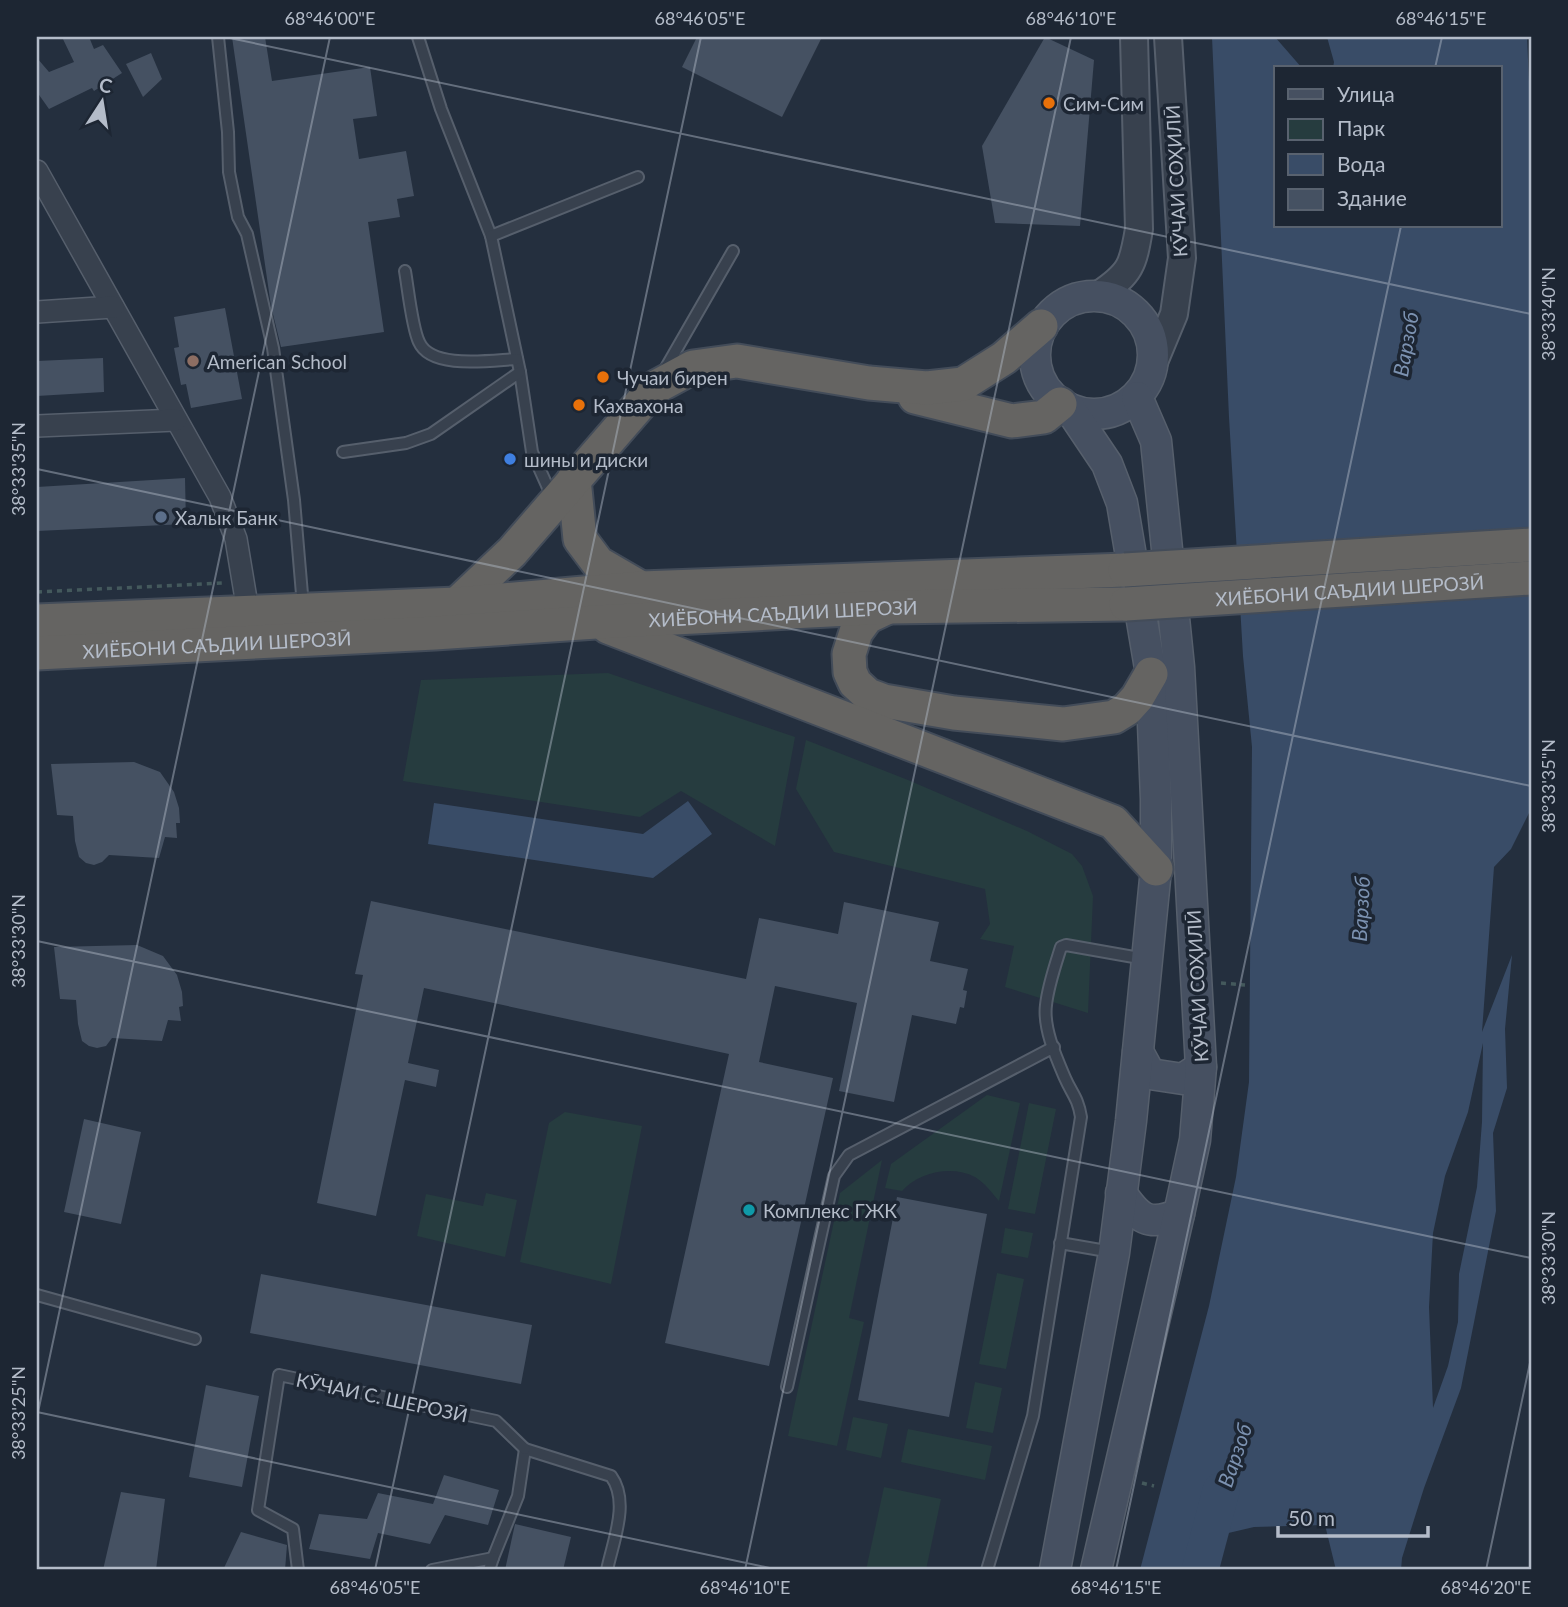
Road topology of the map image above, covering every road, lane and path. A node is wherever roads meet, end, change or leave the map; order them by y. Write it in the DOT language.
graph roads {
  1 [pos="218,37"];
  2 [pos="418,37"];
  3 [pos="1134,37"];
  4 [pos="1168,37"];
  5 [pos="638,177"];
  6 [pos="38,178"];
  7 [pos="491,236"];
  8 [pos="733,251"];
  9 [pos="405,271"];
  10 [pos="1100,295"];
  11 [pos="113,307"];
  12 [pos="37,312"];
  13 [pos="1041,326"];
  14 [pos="517,359"];
  15 [pos="1154,362"];
  16 [pos="520,372"];
  17 [pos="869,383"];
  18 [pos="654,388"];
  19 [pos="1138,397"];
  20 [pos="1065,406"];
  21 [pos="176,420"];
  22 [pos="37,426"];
  23 [pos="343,452"];
  24 [pos="564,491"];
  25 [pos="1531,545"];
  26 [pos="1531,578"];
  27 [pos="641,588"];
  28 [pos="37,592"];
  29 [pos="245,597"];
  30 [pos="457,604"];
  31 [pos="888,607"];
  32 [pos="303,609"];
  33 [pos="37,621"];
  34 [pos="596,622"];
  35 [pos="37,653"];
  36 [pos="1150,674"];
  37 [pos="1156,869"];
  38 [pos="1147,960"];
  39 [pos="1054,1047"];
  40 [pos="1138,1052"];
  41 [pos="1201,1067"];
  42 [pos="1121,1193"];
  43 [pos="1180,1214"];
  44 [pos="1060,1243"];
  45 [pos="1114,1253"];
  46 [pos="37,1294"];
  47 [pos="195,1339"];
  48 [pos="787,1387"];
  49 [pos="525,1449"];
  50 [pos="493,1558"];
  51 [pos="299,1570"];
  52 [pos="432,1570"];
  53 [pos="489,1570"];
  54 [pos="607,1570"];
  55 [pos="987,1570"];
  56 [pos="1055,1570"];
  57 [pos="1096,1570"];
  1 -- 32 [label="lane"];
  2 -- 7 [label="lane"];
  3 -- 10 [label="street, КӮЧАИ СОҲИЛӢ"];
  4 -- 15 [label="street, КӮЧАИ СОҲИЛӢ"];
  5 -- 7 [label="lane"];
  6 -- 11 [label="street"];
  7 -- 14 [label="lane"];
  8 -- 18 [label="lane"];
  9 -- 14 [label="lane"];
  10 -- 13 [label="main road"];
  10 -- 15 [label="main road"];
  11 -- 12 [label="street"];
  11 -- 21 [label="street"];
  13 -- 17 [label="highway"];
  13 -- 20 [label="main road"];
  14 -- 16 [label="lane"];
  15 -- 19 [label="main road"];
  16 -- 23 [label="lane"];
  16 -- 24 [label="lane"];
  17 -- 18 [label="highway"];
  17 -- 20 [label="highway"];
  18 -- 24 [label="highway"];
  19 -- 20 [label="main road"];
  19 -- 41 [label="main road, КӮЧАИ СОҲИЛӢ"];
  20 -- 36 [label="main road"];
  21 -- 22 [label="street"];
  21 -- 29 [label="street"];
  24 -- 27 [label="highway"];
  24 -- 30 [label="highway"];
  25 -- 27 [label="highway, ХИЁБОНИ САЪДИИ ШЕРОЗӢ, bridge"];
  26 -- 31 [label="highway, ХИЁБОНИ САЪДИИ ШЕРОЗӢ, bridge"];
  27 -- 30 [label="highway, ХИЁБОНИ САЪДИИ ШЕРОЗӢ"];
  28 -- 29 [label="path"];
  29 -- 32 [label="highway, ХИЁБОНИ САЪДИИ ШЕРОЗӢ"];
  29 -- 33 [label="highway, ХИЁБОНИ САЪДИИ ШЕРОЗӢ"];
  30 -- 32 [label="highway, ХИЁБОНИ САЪДИИ ШЕРОЗӢ"];
  31 -- 34 [label="highway, ХИЁБОНИ САЪДИИ ШЕРОЗӢ"];
  31 -- 36 [label="highway"];
  34 -- 35 [label="highway, ХИЁБОНИ САЪДИИ ШЕРОЗӢ"];
  34 -- 37 [label="highway"];
  36 -- 37 [label="main road"];
  37 -- 38 [label="main road"];
  38 -- 39 [label="lane"];
  38 -- 40 [label="main road"];
  39 -- 44 [label="lane"];
  39 -- 48 [label="lane"];
  40 -- 41 [label="main road"];
  40 -- 42 [label="main road"];
  41 -- 43 [label="main road, КӮЧАИ СОҲИЛӢ"];
  42 -- 43 [label="main road"];
  42 -- 45 [label="main road"];
  43 -- 57 [label="main road, КӮЧАИ СОҲИЛӢ"];
  44 -- 45 [label="lane"];
  44 -- 55 [label="lane"];
  45 -- 56 [label="main road"];
  46 -- 47 [label="lane"];
  49 -- 50 [label="lane"];
  49 -- 51 [label="lane, КӮЧАИ С. ШЕРОЗӢ"];
  49 -- 54 [label="lane"];
  50 -- 52 [label="lane"];
  50 -- 53 [label="lane"];
}
